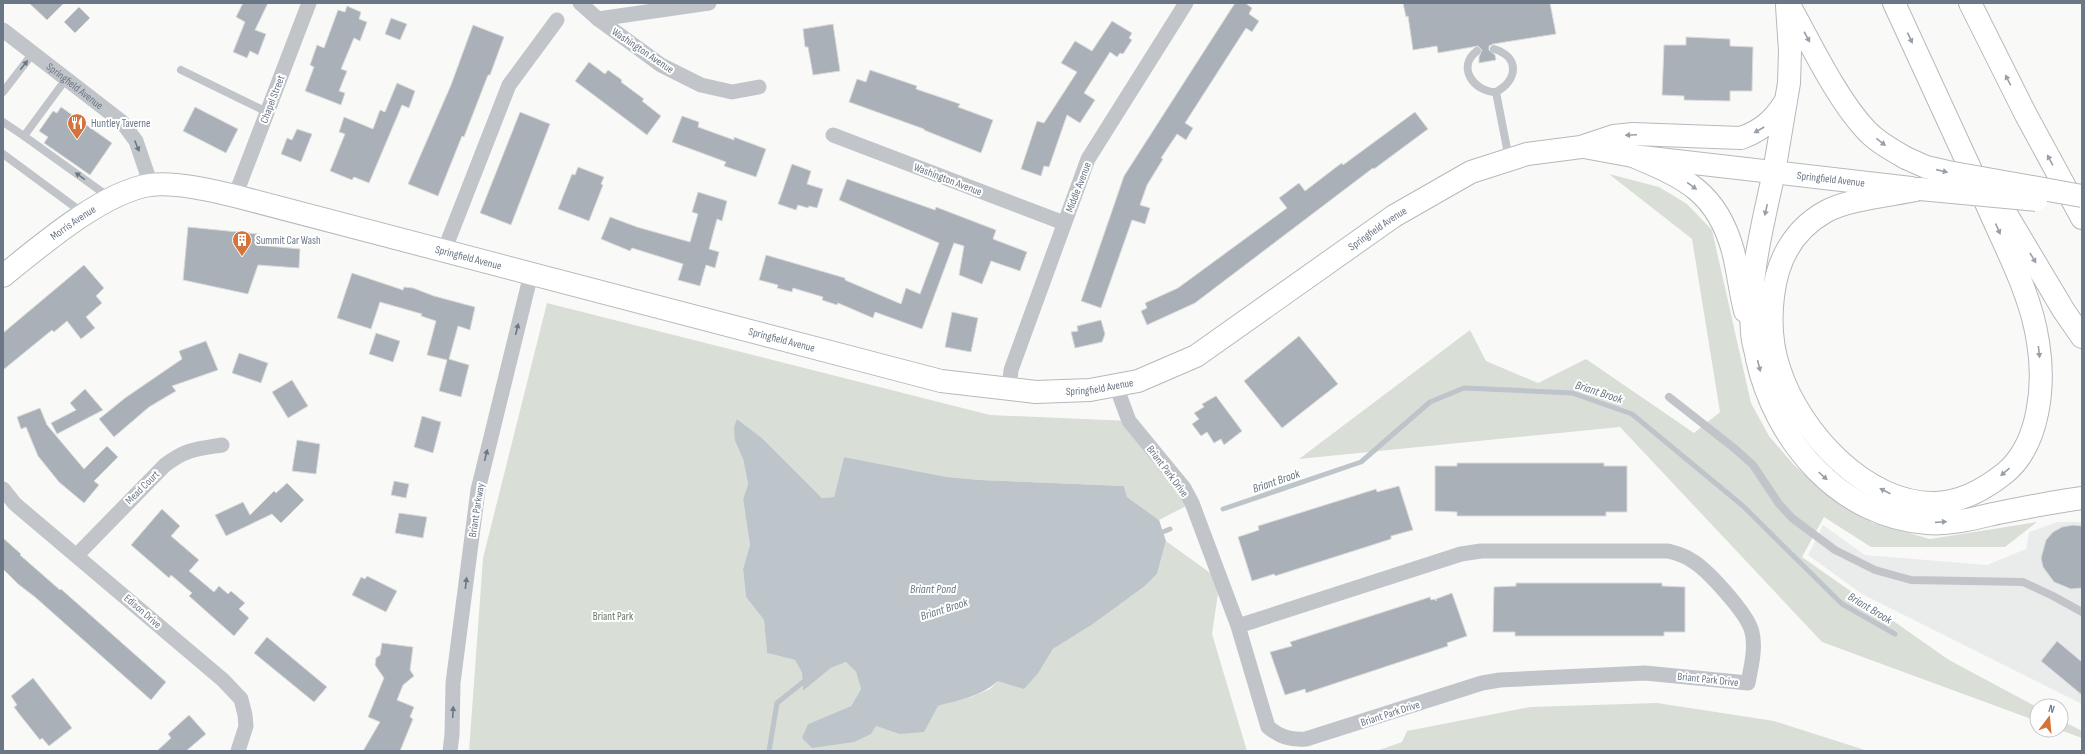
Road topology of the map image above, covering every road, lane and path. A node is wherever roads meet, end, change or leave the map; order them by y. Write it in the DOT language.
graph roads {
  1 [pos="309,3"];
  2 [pos="580,3"];
  3 [pos="709,3"];
  4 [pos="1186,3"];
  5 [pos="1787,3"];
  6 [pos="1894,3"];
  7 [pos="1970,3"];
  8 [pos="557,20"];
  9 [pos="598,20"];
  10 [pos="3,30"];
  11 [pos="1494,49"];
  12 [pos="1478,51"];
  13 [pos="33,53"];
  14 [pos="182,70"];
  15 [pos="66,80"];
  16 [pos="759,87"];
  17 [pos="3,92"];
  18 [pos="1496,92"];
  19 [pos="1785,102"];
  20 [pos="1941,104"];
  21 [pos="267,112"];
  22 [pos="3,122"];
  23 [pos="833,135"];
  24 [pos="24,136"];
  25 [pos="1581,147"];
  26 [pos="3,154"];
  27 [pos="1633,156"];
  28 [pos="1510,160"];
  29 [pos="1774,172"];
  30 [pos="151,185"];
  31 [pos="1920,189"];
  32 [pos="235,196"];
  33 [pos="2082,196"];
  34 [pos="112,199"];
  35 [pos="2082,204"];
  36 [pos="85,214"];
  37 [pos="2082,218"];
  38 [pos="1064,223"];
  39 [pos="444,251"];
  40 [pos="531,274"];
  41 [pos="3,276"];
  42 [pos="1752,333"];
  43 [pos="2082,337"];
  44 [pos="1116,386"];
  45 [pos="1009,389"];
  46 [pos="1669,398"];
  47 [pos="222,445"];
  48 [pos="3,489"];
  49 [pos="2082,498"];
  50 [pos="77,554"];
  51 [pos="2082,612"];
  52 [pos="1238,626"];
  53 [pos="238,751"];
  54 [pos="450,751"];
  1 -- 21 [label="street, Chapel Street"];
  2 -- 9 [label="street, Washington Avenue"];
  3 -- 9 [label="street"];
  4 -- 38 [label="street, Middle Avenue"];
  5 -- 19 [label="main road"];
  5 -- 33 [label="main road, one-way, bridge"];
  6 -- 20 [label="main road, one-way"];
  37 -- 7 [label="main road, one-way"];
  8 -- 39 [label="street"];
  9 -- 16 [label="street, Washington Avenue"];
  10 -- 13 [label="street, Springfield Avenue"];
  11 -- 18 [label="lane"];
  12 -- 18 [label="lane"];
  13 -- 15 [label="street, Springfield Avenue"];
  17 -- 13 [label="lane, one-way"];
  14 -- 21 [label="lane"];
  15 -- 24 [label="lane"];
  15 -- 30 [label="street, Springfield Avenue, one-way"];
  18 -- 28 [label="lane"];
  19 -- 25 [label="main road, Springfield Avenue, one-way"];
  19 -- 29 [label="main road"];
  20 -- 31 [label="main road, one-way"];
  20 -- 43 [label="main road, one-way"];
  21 -- 32 [label="street, Chapel Street"];
  22 -- 24 [label="lane"];
  23 -- 38 [label="street, Washington Avenue"];
  34 -- 24 [label="lane, one-way"];
  25 -- 27 [label="main road, Springfield Avenue"];
  25 -- 28 [label="main road, Springfield Avenue"];
  26 -- 36 [label="lane"];
  27 -- 29 [label="main road, Springfield Avenue"];
  27 -- 42 [label="main road, one-way"];
  28 -- 44 [label="main road, Springfield Avenue"];
  29 -- 31 [label="main road, Springfield Avenue"];
  29 -- 42 [label="main road, one-way"];
  30 -- 32 [label="main road, Springfield Avenue"];
  30 -- 34 [label="main road, Morris Avenue"];
  31 -- 35 [label="main road, Springfield Avenue, bridge"];
  32 -- 39 [label="main road, Springfield Avenue"];
  34 -- 36 [label="main road, Morris Avenue"];
  36 -- 41 [label="main road, Morris Avenue"];
  38 -- 45 [label="street, Middle Avenue"];
  39 -- 40 [label="main road, Springfield Avenue"];
  40 -- 45 [label="main road, Springfield Avenue"];
  54 -- 40 [label="street, Briant Parkway, one-way"];
  42 -- 49 [label="main road, one-way"];
  44 -- 45 [label="main road, Springfield Avenue"];
  44 -- 52 [label="street, Briant Park Drive"];
  46 -- 51 [label="lane"];
  47 -- 50 [label="street, Mead Court"];
  48 -- 50 [label="street, Edison Drive"];
  50 -- 53 [label="street, Edison Drive"];
  52 -- 52 [label="street, Briant Park Drive"];
}
